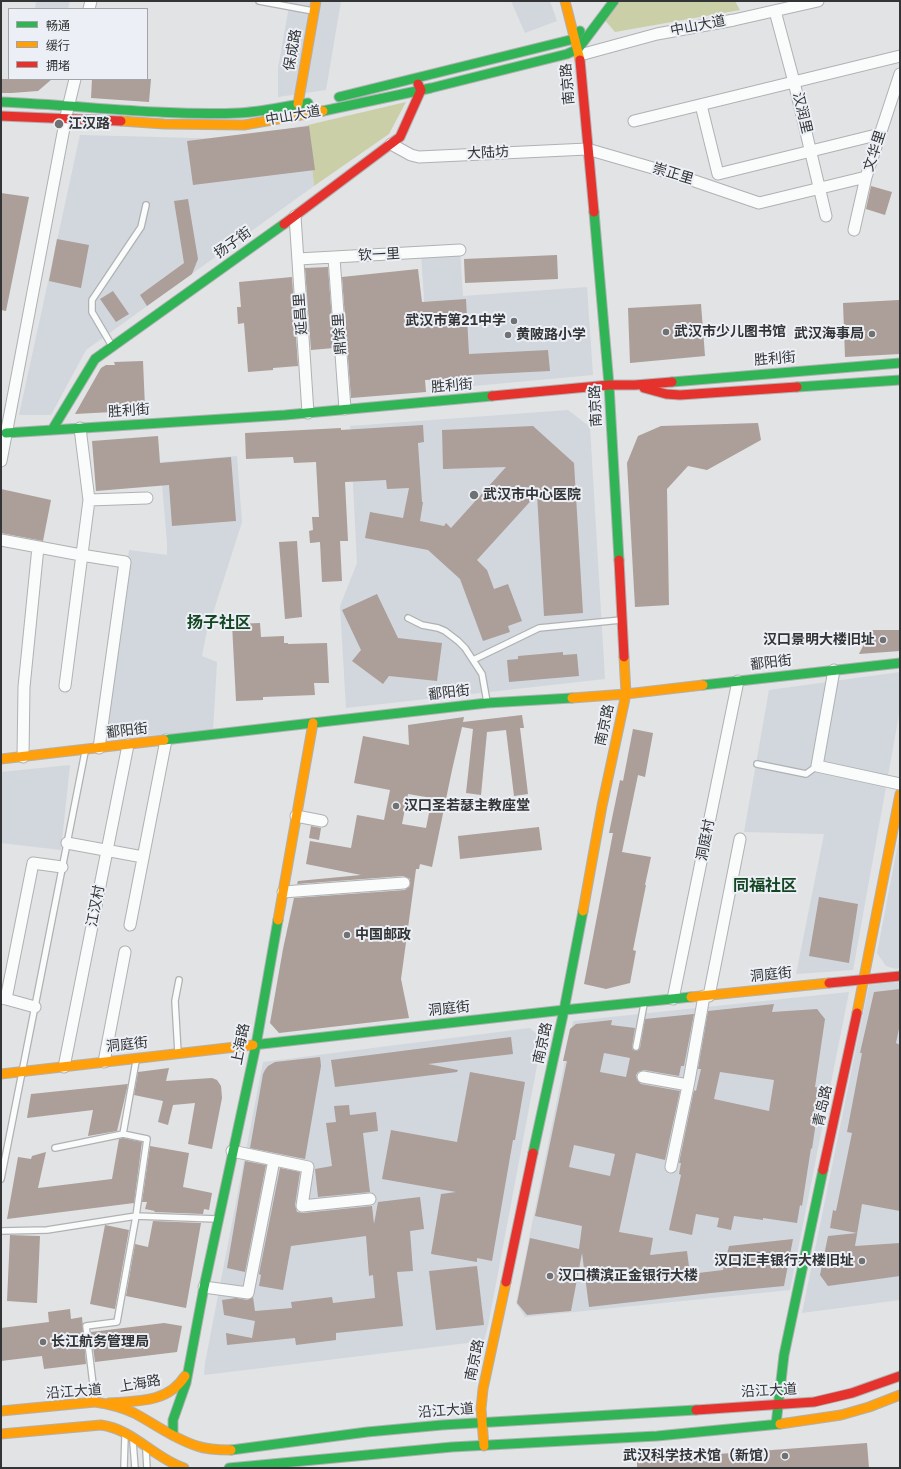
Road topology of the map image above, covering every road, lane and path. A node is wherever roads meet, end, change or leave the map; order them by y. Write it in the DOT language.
graph roads {
  1 [pos="259,1"];
  2 [pos="316,1"];
  3 [pos="565,1"];
  4 [pos="603,1"];
  5 [pos="614,1"];
  6 [pos="818,1"];
  7 [pos="314,11"];
  8 [pos="775,11"];
  9 [pos="574,39"];
  10 [pos="579,52"];
  11 [pos="900,56"];
  12 [pos="900,74"];
  13 [pos="415,79"];
  14 [pos="75,80"];
  15 [pos="794,82"];
  16 [pos="421,90"];
  17 [pos="330,99"];
  18 [pos="1,102"];
  19 [pos="316,102"];
  20 [pos="298,104"];
  21 [pos="701,105"];
  22 [pos="68,112"];
  23 [pos="1,116"];
  24 [pos="634,122"];
  25 [pos="880,134"];
  26 [pos="391,144"];
  27 [pos="587,149"];
  28 [pos="810,151"];
  29 [pos="866,177"];
  30 [pos="819,188"];
  31 [pos="146,205"];
  32 [pos="295,216"];
  33 [pos="826,216"];
  34 [pos="854,230"];
  35 [pos="460,250"];
  36 [pos="334,258"];
  37 [pos="298,259"];
  38 [pos="113,346"];
  39 [pos="900,363"];
  40 [pos="900,380"];
  41 [pos="609,385"];
  42 [pos="635,385"];
  43 [pos="345,409"];
  44 [pos="308,412"];
  45 [pos="80,428"];
  46 [pos="52,430"];
  47 [pos="6,433"];
  48 [pos="1,461"];
  49 [pos="146,498"];
  50 [pos="89,500"];
  51 [pos="1,540"];
  52 [pos="38,547"];
  53 [pos="81,555"];
  54 [pos="408,618"];
  55 [pos="622,620"];
  56 [pos="473,660"];
  57 [pos="900,662"];
  58 [pos="834,670"];
  59 [pos="738,681"];
  60 [pos="65,686"];
  61 [pos="626,694"];
  62 [pos="487,703"];
  63 [pos="312,723"];
  64 [pos="166,740"];
  65 [pos="128,745"];
  66 [pos="99,748"];
  67 [pos="85,750"];
  68 [pos="23,757"];
  69 [pos="1,759"];
  70 [pos="757,764"];
  71 [pos="817,766"];
  72 [pos="900,784"];
  73 [pos="900,794"];
  74 [pos="296,816"];
  75 [pos="322,821"];
  76 [pos="740,839"];
  77 [pos="67,843"];
  78 [pos="107,850"];
  79 [pos="143,857"];
  80 [pos="62,867"];
  81 [pos="404,883"];
  82 [pos="283,892"];
  83 [pos="130,925"];
  84 [pos="125,952"];
  85 [pos="900,976"];
  86 [pos="179,980"];
  87 [pos="864,980"];
  88 [pos="706,996"];
  89 [pos="4,999"];
  90 [pos="673,999"];
  91 [pos="645,1002"];
  92 [pos="34,1007"];
  93 [pos="564,1010"];
  94 [pos="256,1045"];
  95 [pos="636,1047"];
  96 [pos="178,1054"];
  97 [pos="136,1058"];
  98 [pos="104,1062"];
  99 [pos="64,1066"];
  100 [pos="22,1071"];
  101 [pos="1,1074"];
  102 [pos="643,1077"];
  103 [pos="688,1085"];
  104 [pos="122,1134"];
  105 [pos="55,1148"];
  106 [pos="232,1151"];
  107 [pos="274,1160"];
  108 [pos="671,1167"];
  109 [pos="1,1179"];
  110 [pos="370,1199"];
  111 [pos="136,1216"];
  112 [pos="220,1219"];
  113 [pos="1,1231"];
  114 [pos="204,1287"];
  115 [pos="189,1369"];
  116 [pos="900,1376"];
  117 [pos="900,1395"];
  118 [pos="95,1402"];
  119 [pos="109,1403"];
  120 [pos="778,1405"];
  121 [pos="1,1412"];
  122 [pos="482,1423"];
  123 [pos="776,1424"];
  124 [pos="1,1434"];
  125 [pos="173,1435"];
  126 [pos="129,1436"];
  127 [pos="145,1446"];
  128 [pos="484,1446"];
  129 [pos="260,1466"];
  130 [pos="124,1468"];
  131 [pos="135,1468"];
  132 [pos="147,1468"];
  133 [pos="184,1468"];
  134 [pos="229,1468"];
  1 -- 7 [label="lane"];
  2 -- 7 [label="street, 保成路"];
  3 -- 9 [label="street, 南京路"];
  4 -- 9 [label="street"];
  5 -- 10 [label="street"];
  6 -- 10 [label="street, 中山大道"];
  7 -- 20 [label="street, 保成路"];
  8 -- 15 [label="street, 汉润里"];
  9 -- 10 [label="street, 南京路"];
  9 -- 13 [label="street, 中山大道"];
  10 -- 16 [label="street, 中山大道"];
  10 -- 27 [label="street, 南京路"];
  11 -- 15 [label="street"];
  12 -- 25 [label="street, 文华里"];
  13 -- 16 [label="street"];
  13 -- 17 [label="street, 中山大道"];
  14 -- 22 [label="street"];
  15 -- 21 [label="street"];
  15 -- 28 [label="street, 汉润里"];
  16 -- 22 [label="street, 中山大道"];
  16 -- 26 [label="street, 扬子街"];
  18 -- 22 [label="street, 中山大道"];
  19 -- 20 [label="street, 中山大道"];
  20 -- 22 [label="street, 中山大道"];
  21 -- 24 [label="street"];
  21 -- 28 [label="street"];
  22 -- 23 [label="street, 中山大道"];
  22 -- 47 [label="street"];
  25 -- 28 [label="street"];
  25 -- 29 [label="street, 文华里"];
  26 -- 27 [label="street, 大陆坊"];
  26 -- 32 [label="street, 扬子街"];
  27 -- 30 [label="street, 崇正里"];
  27 -- 41 [label="street, 南京路"];
  28 -- 30 [label="street, 汉润里"];
  29 -- 30 [label="street"];
  29 -- 34 [label="street, 文华里"];
  30 -- 33 [label="street, 汉润里"];
  31 -- 38 [label="lane"];
  32 -- 37 [label="street, 延昌里"];
  32 -- 38 [label="street, 扬子街"];
  35 -- 36 [label="street, 钦一里"];
  36 -- 37 [label="street, 钦一里"];
  36 -- 43 [label="street, 鼎馀里"];
  37 -- 44 [label="street, 延昌里"];
  38 -- 46 [label="street, 扬子街"];
  39 -- 42 [label="street, 胜利街"];
  40 -- 42 [label="street"];
  41 -- 42 [label="street, 胜利街"];
  41 -- 43 [label="street, 胜利街"];
  41 -- 55 [label="street, 南京路"];
  43 -- 44 [label="street, 胜利街"];
  44 -- 45 [label="street, 胜利街"];
  45 -- 46 [label="street, 胜利街"];
  45 -- 50 [label="street"];
  46 -- 47 [label="street, 胜利街"];
  47 -- 48 [label="street"];
  49 -- 50 [label="street"];
  50 -- 53 [label="street"];
  51 -- 52 [label="street"];
  52 -- 53 [label="street"];
  52 -- 68 [label="street"];
  53 -- 60 [label="street"];
  53 -- 66 [label="street"];
  54 -- 56 [label="lane"];
  55 -- 56 [label="lane"];
  55 -- 61 [label="street, 南京路"];
  56 -- 62 [label="lane"];
  57 -- 58 [label="street, 鄱阳街"];
  58 -- 59 [label="street, 鄱阳街"];
  58 -- 71 [label="street"];
  59 -- 61 [label="street, 鄱阳街"];
  59 -- 90 [label="street, 洞庭村"];
  61 -- 62 [label="street, 鄱阳街"];
  61 -- 93 [label="street, 南京路"];
  62 -- 63 [label="street, 鄱阳街"];
  63 -- 64 [label="street, 鄱阳街"];
  63 -- 74 [label="street, 上海路"];
  64 -- 65 [label="street, 鄱阳街"];
  64 -- 79 [label="street"];
  65 -- 66 [label="street, 鄱阳街"];
  65 -- 78 [label="street, 江汉村"];
  66 -- 67 [label="street, 鄱阳街"];
  67 -- 68 [label="street, 鄱阳街"];
  67 -- 77 [label="lane"];
  68 -- 69 [label="street, 鄱阳街"];
  70 -- 71 [label="lane"];
  71 -- 72 [label="street"];
  73 -- 87 [label="street, 青岛路"];
  74 -- 75 [label="street"];
  74 -- 82 [label="street, 上海路"];
  76 -- 88 [label="street"];
  77 -- 78 [label="street"];
  77 -- 80 [label="lane"];
  78 -- 79 [label="street"];
  78 -- 99 [label="street, 江汉村"];
  79 -- 83 [label="street"];
  80 -- 89 [label="street"];
  80 -- 92 [label="lane"];
  81 -- 82 [label="street"];
  82 -- 94 [label="street, 上海路"];
  84 -- 98 [label="street"];
  85 -- 87 [label="street, 洞庭街"];
  86 -- 96 [label="lane"];
  87 -- 88 [label="street, 洞庭街"];
  87 -- 120 [label="street, 青岛路"];
  88 -- 90 [label="street, 洞庭街"];
  88 -- 103 [label="street"];
  89 -- 92 [label="street"];
  90 -- 91 [label="street, 洞庭街"];
  91 -- 93 [label="street, 洞庭街"];
  91 -- 95 [label="lane"];
  92 -- 100 [label="lane"];
  93 -- 94 [label="street, 洞庭街"];
  93 -- 122 [label="street, 南京路"];
  94 -- 96 [label="street, 洞庭街"];
  94 -- 106 [label="street, 上海路"];
  96 -- 97 [label="street, 洞庭街"];
  97 -- 98 [label="street, 洞庭街"];
  97 -- 104 [label="lane"];
  98 -- 99 [label="street, 洞庭街"];
  99 -- 100 [label="street, 洞庭街"];
  100 -- 101 [label="street, 洞庭街"];
  100 -- 109 [label="lane"];
  102 -- 103 [label="street"];
  103 -- 108 [label="street"];
  104 -- 105 [label="lane"];
  104 -- 111 [label="lane"];
  106 -- 107 [label="street"];
  106 -- 112 [label="street, 上海路"];
  107 -- 110 [label="street"];
  107 -- 114 [label="street"];
  111 -- 112 [label="lane"];
  111 -- 113 [label="lane"];
  111 -- 118 [label="lane"];
  112 -- 114 [label="street, 上海路"];
  114 -- 115 [label="street, 上海路"];
  115 -- 119 [label="street, 上海路"];
  115 -- 125 [label="street, 上海路"];
  116 -- 120 [label="street, 沿江大道"];
  117 -- 123 [label="street"];
  118 -- 119 [label="street, 沿江大道"];
  118 -- 121 [label="street, 沿江大道"];
  119 -- 125 [label="street, 沿江大道"];
  120 -- 122 [label="street, 沿江大道"];
  120 -- 123 [label="street, 青岛路"];
  122 -- 125 [label="street, 沿江大道"];
  122 -- 128 [label="street, 南京路"];
  123 -- 128 [label="street"];
  124 -- 126 [label="street"];
  126 -- 127 [label="street"];
  126 -- 130 [label="lane"];
  126 -- 131 [label="lane"];
  127 -- 132 [label="lane"];
  127 -- 133 [label="street"];
  128 -- 129 [label="street"];
  129 -- 134 [label="street"];
}
